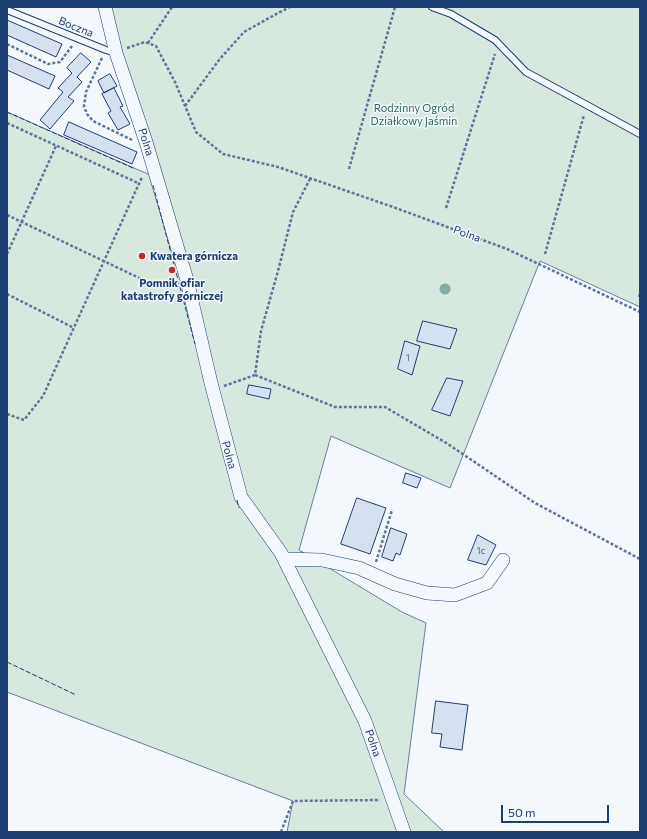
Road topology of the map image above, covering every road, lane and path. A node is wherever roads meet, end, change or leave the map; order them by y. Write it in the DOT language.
graph roads {
  1 [pos="105,7"];
  2 [pos="172,7"];
  3 [pos="290,7"];
  4 [pos="395,7"];
  5 [pos="432,7"];
  6 [pos="7,10"];
  7 [pos="77,39"];
  8 [pos="148,43"];
  9 [pos="7,44"];
  10 [pos="499,44"];
  11 [pos="111,52"];
  12 [pos="587,105"];
  13 [pos="185,106"];
  14 [pos="7,123"];
  15 [pos="640,134"];
  16 [pos="146,142"];
  17 [pos="56,146"];
  18 [pos="349,169"];
  19 [pos="310,179"];
  20 [pos="446,208"];
  21 [pos="7,215"];
  22 [pos="22,222"];
  23 [pos="7,254"];
  24 [pos="545,254"];
  25 [pos="104,261"];
  26 [pos="152,284"];
  27 [pos="7,294"];
  28 [pos="640,312"];
  29 [pos="74,328"];
  30 [pos="256,375"];
  31 [pos="212,390"];
  32 [pos="7,414"];
  33 [pos="392,510"];
  34 [pos="284,559"];
  35 [pos="503,560"];
  36 [pos="640,560"];
  37 [pos="373,574"];
  38 [pos="392,800"];
  39 [pos="281,832"];
  40 [pos="404,832"];
  1 -- 11 [label="street, Polna"];
  2 -- 8 [label="path"];
  3 -- 13 [label="path"];
  4 -- 18 [label="path"];
  5 -- 10 [label="lane"];
  6 -- 7 [label="lane, Boczna"];
  7 -- 9 [label="path"];
  7 -- 11 [label="lane, Boczna"];
  8 -- 11 [label="path"];
  8 -- 13 [label="path, Polna"];
  10 -- 12 [label="lane"];
  10 -- 20 [label="path"];
  11 -- 16 [label="street, Polna"];
  11 -- 16 [label="path"];
  12 -- 15 [label="lane"];
  12 -- 24 [label="path"];
  13 -- 19 [label="path, Polna"];
  14 -- 17 [label="path"];
  16 -- 31 [label="street, Polna"];
  17 -- 22 [label="path"];
  17 -- 25 [label="path"];
  19 -- 28 [label="path, Polna"];
  19 -- 30 [label="path"];
  21 -- 22 [label="path"];
  22 -- 23 [label="path"];
  22 -- 25 [label="path"];
  25 -- 26 [label="path"];
  25 -- 29 [label="path"];
  27 -- 29 [label="path"];
  29 -- 32 [label="path"];
  30 -- 31 [label="path"];
  30 -- 36 [label="path"];
  31 -- 34 [label="street, Polna"];
  33 -- 37 [label="path"];
  34 -- 37 [label="street"];
  34 -- 38 [label="street, Polna"];
  35 -- 37 [label="street"];
  38 -- 39 [label="path"];
  38 -- 40 [label="street, Polna"];
}
